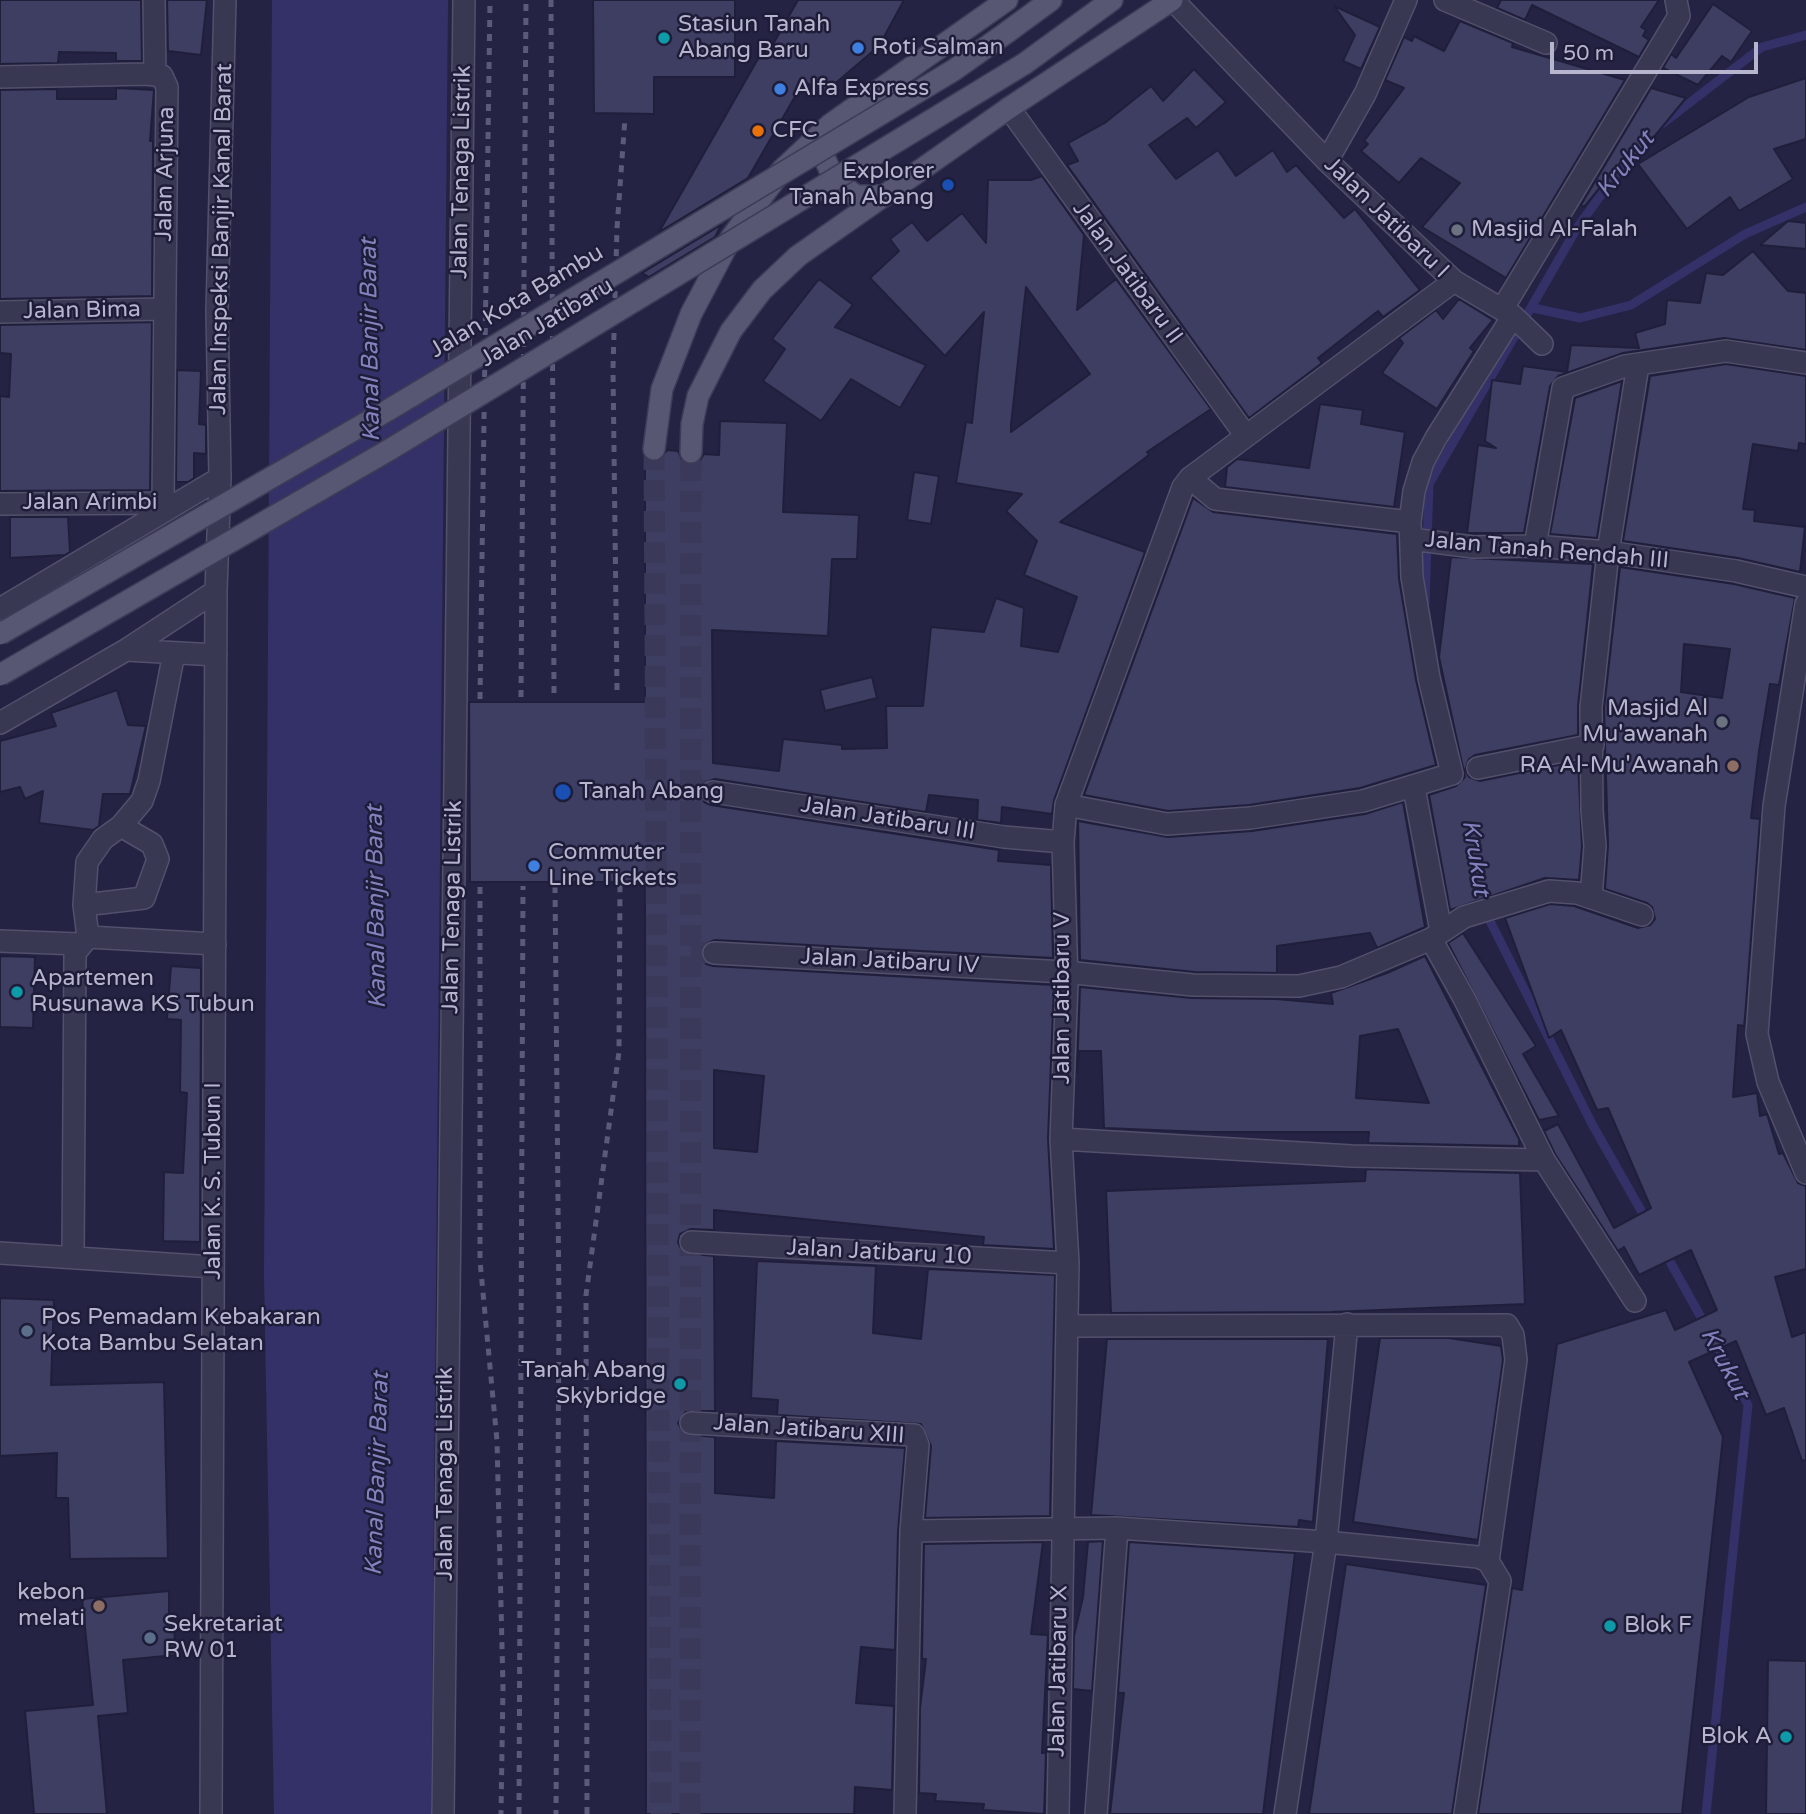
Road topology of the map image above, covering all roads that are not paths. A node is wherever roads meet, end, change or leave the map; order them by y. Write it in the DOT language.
graph roads {
  1 [pos="154,0"];
  2 [pos="225,0"];
  3 [pos="464,0"];
  4 [pos="1007,0"];
  5 [pos="1051,0"];
  6 [pos="1112,0"];
  7 [pos="1172,0"];
  8 [pos="1406,0"];
  9 [pos="1445,0"];
  10 [pos="1676,0"];
  11 [pos="1546,43"];
  12 [pos="155,75"];
  13 [pos="0,77"];
  14 [pos="1009,108"];
  15 [pos="831,124"];
  16 [pos="1327,161"];
  17 [pos="884,196"];
  18 [pos="1454,281"];
  19 [pos="165,309"];
  20 [pos="0,312"];
  21 [pos="1521,324"];
  22 [pos="1806,363"];
  23 [pos="1638,365"];
  24 [pos="1247,436"];
  25 [pos="654,449"];
  26 [pos="691,452"];
  27 [pos="220,478"];
  28 [pos="1186,483"];
  29 [pos="172,502"];
  30 [pos="0,504"];
  31 [pos="1420,537"];
  32 [pos="1535,546"];
  33 [pos="1608,551"];
  34 [pos="1806,587"];
  35 [pos="216,591"];
  36 [pos="1806,604"];
  37 [pos="0,610"];
  38 [pos="0,634"];
  39 [pos="126,650"];
  40 [pos="174,653"];
  41 [pos="216,655"];
  42 [pos="0,675"];
  43 [pos="0,723"];
  44 [pos="1593,745"];
  45 [pos="1478,768"];
  46 [pos="1414,788"];
  47 [pos="713,792"];
  48 [pos="1066,804"];
  49 [pos="121,826"];
  50 [pos="1063,842"];
  51 [pos="1591,897"];
  52 [pos="84,905"];
  53 [pos="1642,915"];
  54 [pos="1436,935"];
  55 [pos="0,941"];
  56 [pos="84,941"];
  57 [pos="215,944"];
  58 [pos="714,953"];
  59 [pos="1065,971"];
  60 [pos="1061,1139"];
  61 [pos="1544,1160"];
  62 [pos="1806,1173"];
  63 [pos="691,1242"];
  64 [pos="0,1253"];
  65 [pos="73,1257"];
  66 [pos="1068,1263"];
  67 [pos="213,1267"];
  68 [pos="1635,1301"];
  69 [pos="1347,1324"];
  70 [pos="1067,1326"];
  71 [pos="691,1423"];
  72 [pos="1117,1528"];
  73 [pos="1063,1529"];
  74 [pos="911,1531"];
  75 [pos="1326,1542"];
  76 [pos="1488,1561"];
  77 [pos="211,1814"];
  78 [pos="443,1814"];
  79 [pos="905,1814"];
  80 [pos="1058,1814"];
  81 [pos="1096,1814"];
  82 [pos="1285,1814"];
  83 [pos="1465,1814"];
  1 -- 12 [label="street"];
  2 -- 27 [label="street, Jalan Inspeksi Banjir Kanal Barat"];
  3 -- 78 [label="street, Jalan Tenaga Listrik"];
  4 -- 15 [label="main road"];
  5 -- 38 [label="main road, Jalan Kota Bambu, bridge"];
  6 -- 42 [label="main road, Jalan Jatibaru, bridge"];
  7 -- 14 [label="main road"];
  7 -- 16 [label="street, Jalan Jatibaru I"];
  8 -- 16 [label="street"];
  9 -- 11 [label="street"];
  10 -- 21 [label="street"];
  12 -- 13 [label="street, Jalan Arjuna"];
  12 -- 19 [label="street, Jalan Arjuna"];
  14 -- 17 [label="main road"];
  14 -- 24 [label="street, Jalan Jatibaru II"];
  15 -- 17 [label="main road"];
  15 -- 25 [label="main road"];
  16 -- 18 [label="street, Jalan Jatibaru I"];
  17 -- 26 [label="main road"];
  18 -- 21 [label="street"];
  18 -- 24 [label="street, Jalan Jatibaru I"];
  19 -- 20 [label="street, Jalan Bima"];
  19 -- 29 [label="street, Jalan Arjuna"];
  21 -- 31 [label="street"];
  22 -- 23 [label="street"];
  23 -- 32 [label="street"];
  23 -- 33 [label="street"];
  24 -- 28 [label="street, Jalan Jatibaru I"];
  27 -- 29 [label="street"];
  27 -- 35 [label="street, Jalan Inspeksi Banjir Kanal Barat"];
  28 -- 31 [label="street, Jalan Tanah Rendah III"];
  28 -- 48 [label="street, Jalan Jatibaru V"];
  29 -- 30 [label="street, Jalan Arimbi"];
  29 -- 37 [label="street"];
  31 -- 32 [label="street, Jalan Tanah Rendah III"];
  31 -- 46 [label="street"];
  32 -- 33 [label="street, Jalan Tanah Rendah III"];
  33 -- 34 [label="street, Jalan Tanah Rendah III"];
  33 -- 44 [label="street"];
  35 -- 39 [label="street"];
  35 -- 41 [label="street, Jalan K. S. Tubun I"];
  36 -- 62 [label="street"];
  39 -- 40 [label="street"];
  39 -- 43 [label="street"];
  40 -- 41 [label="street"];
  40 -- 49 [label="street"];
  41 -- 57 [label="street, Jalan K. S. Tubun I"];
  44 -- 45 [label="street"];
  44 -- 51 [label="street"];
  46 -- 48 [label="street"];
  46 -- 54 [label="street"];
  47 -- 50 [label="street, Jalan Jatibaru III"];
  48 -- 50 [label="street, Jalan Jatibaru V"];
  49 -- 52 [label="street"];
  49 -- 52 [label="street"];
  50 -- 59 [label="street, Jalan Jatibaru V"];
  51 -- 53 [label="street, Jalan Jatibaru IV"];
  51 -- 54 [label="street, Jalan Jatibaru IV"];
  52 -- 56 [label="street"];
  54 -- 59 [label="street, Jalan Jatibaru IV"];
  54 -- 61 [label="street"];
  55 -- 56 [label="street"];
  56 -- 57 [label="street"];
  56 -- 65 [label="street"];
  57 -- 67 [label="street, Jalan K. S. Tubun I"];
  58 -- 59 [label="street, Jalan Jatibaru IV"];
  59 -- 60 [label="street, Jalan Jatibaru V"];
  60 -- 61 [label="street"];
  60 -- 66 [label="street, Jalan Jatibaru V"];
  61 -- 68 [label="street"];
  63 -- 66 [label="street, Jalan Jatibaru 10"];
  64 -- 65 [label="street"];
  65 -- 67 [label="street"];
  66 -- 70 [label="street, Jalan Jatibaru V"];
  67 -- 77 [label="street, Jalan K. S. Tubun I"];
  69 -- 70 [label="street"];
  69 -- 75 [label="street"];
  69 -- 76 [label="street"];
  70 -- 73 [label="street, Jalan Jatibaru V"];
  71 -- 74 [label="street, Jalan Jatibaru XIII"];
  72 -- 73 [label="street"];
  72 -- 75 [label="street"];
  72 -- 81 [label="street"];
  73 -- 74 [label="street"];
  73 -- 80 [label="street, Jalan Jatibaru X"];
  74 -- 79 [label="street, Jalan Jatibaru XIII"];
  75 -- 76 [label="street"];
  75 -- 82 [label="street"];
  76 -- 83 [label="street"];
}
